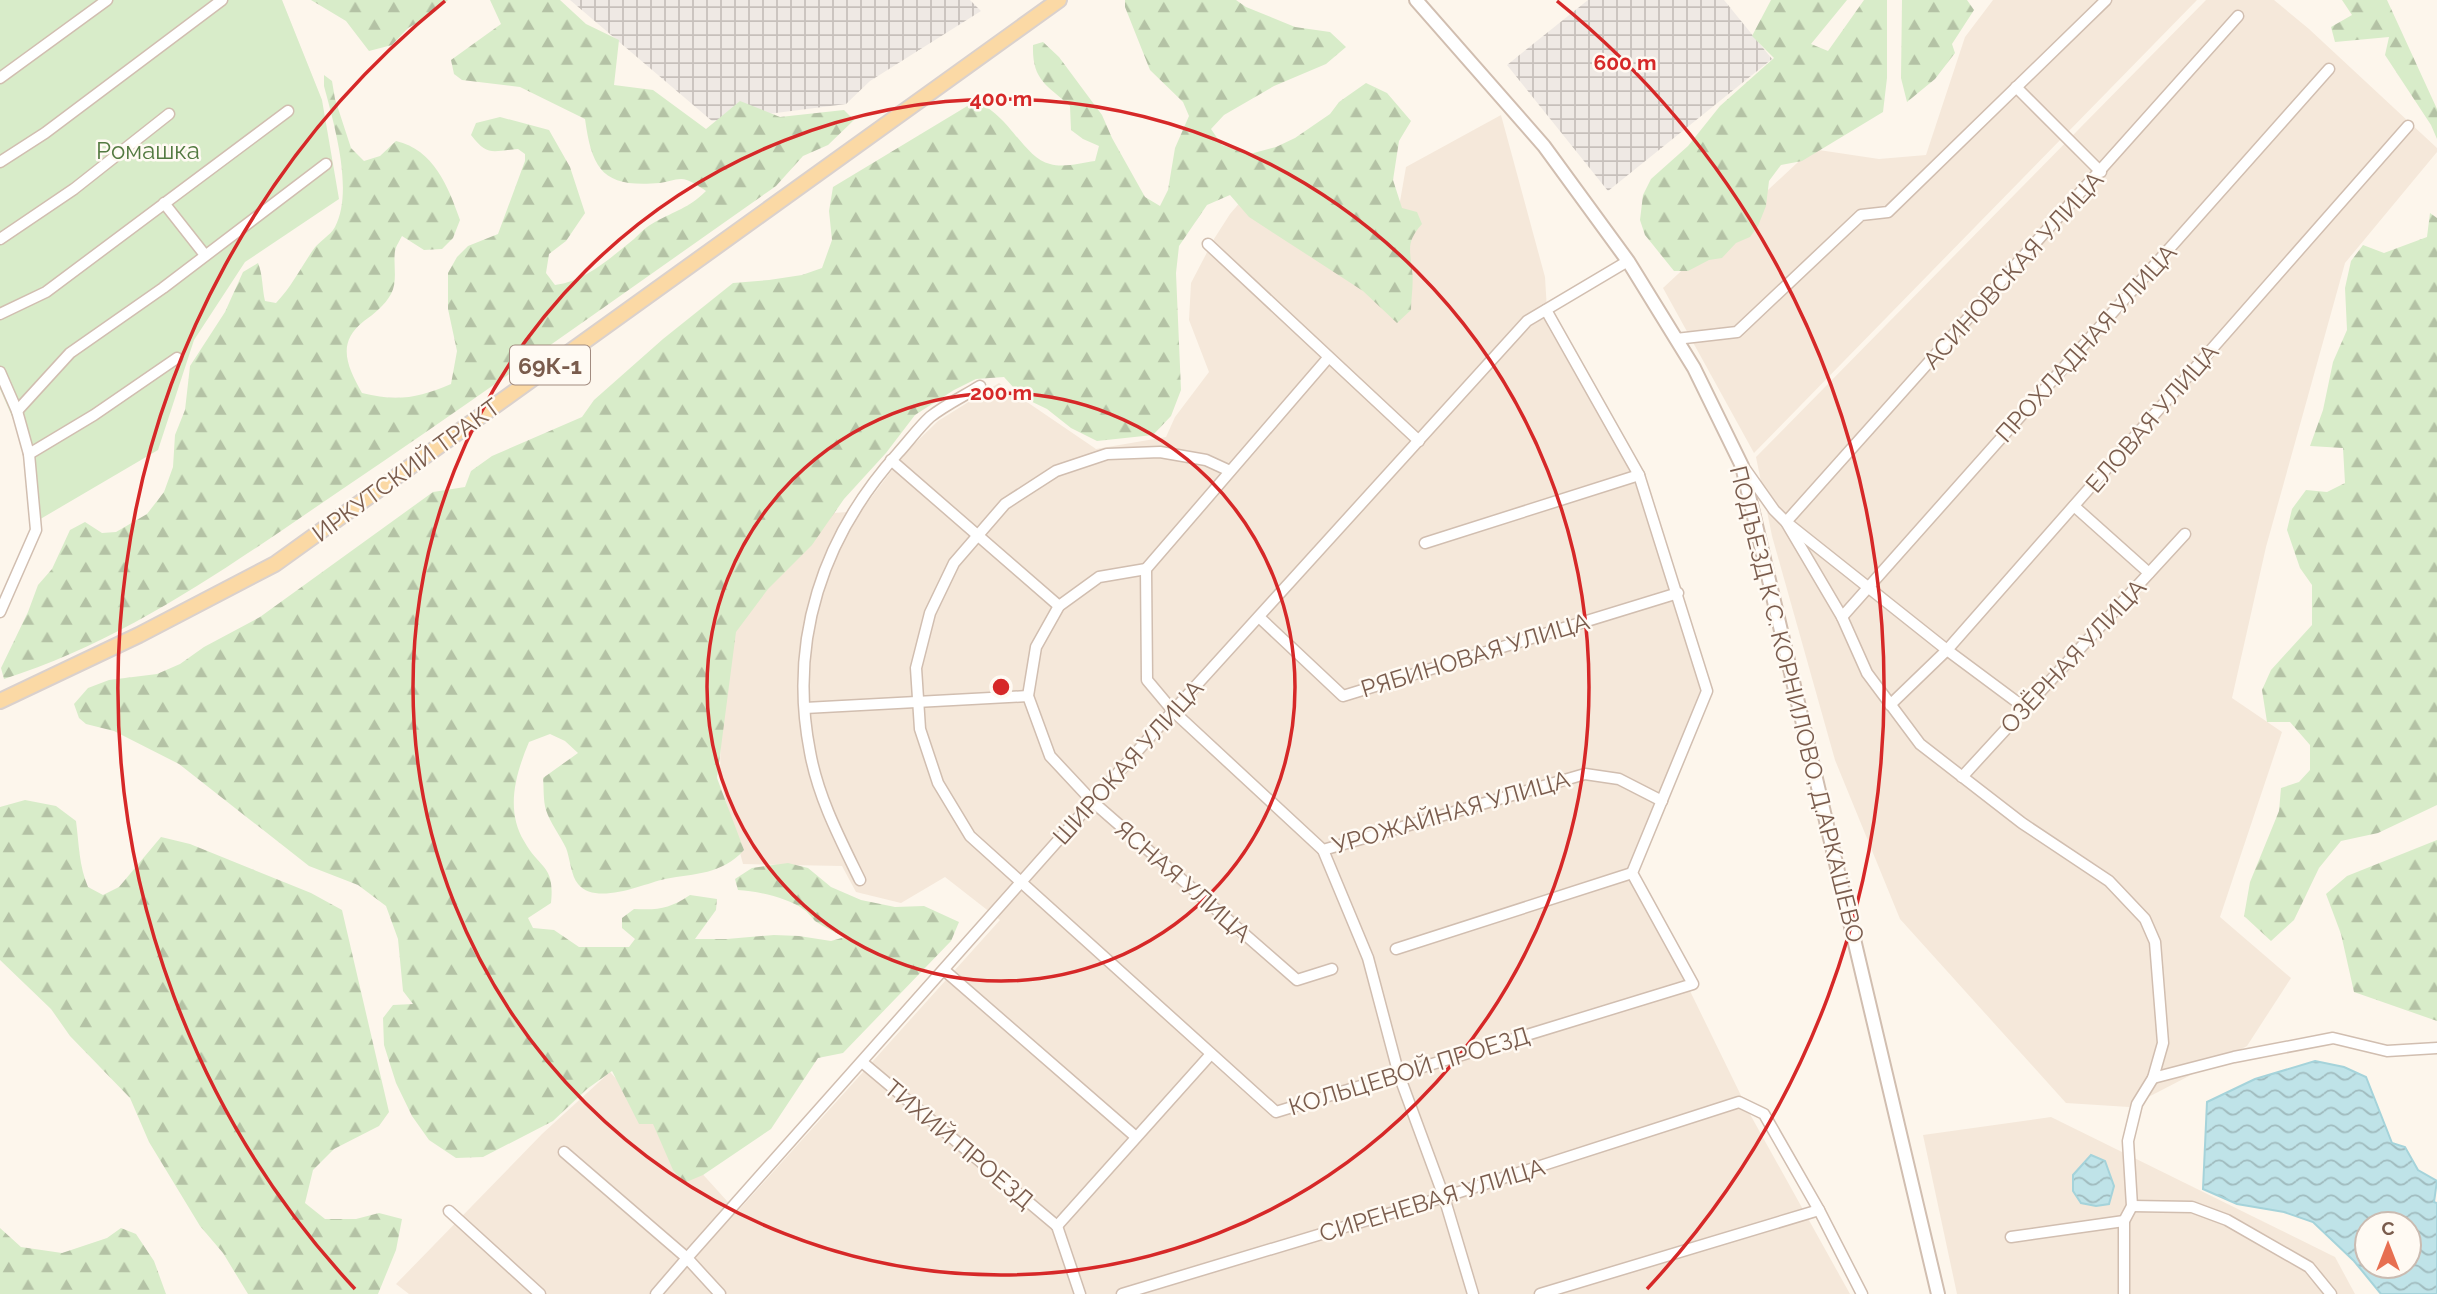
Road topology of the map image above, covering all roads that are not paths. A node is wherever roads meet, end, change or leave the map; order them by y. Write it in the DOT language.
graph roads {
  1 [pos="107,0"];
  2 [pos="222,0"];
  3 [pos="1059,0"];
  4 [pos="1416,0"];
  5 [pos="2106,0"];
  6 [pos="2238,16"];
  7 [pos="2329,69"];
  8 [pos="0,78"];
  9 [pos="2016,87"];
  10 [pos="288,111"];
  11 [pos="169,114"];
  12 [pos="2408,126"];
  13 [pos="0,162"];
  14 [pos="326,164"];
  15 [pos="2101,172"];
  16 [pos="164,203"];
  17 [pos="0,239"];
  18 [pos="1208,244"];
  19 [pos="205,255"];
  20 [pos="1628,261"];
  21 [pos="1546,310"];
  22 [pos="0,314"];
  23 [pos="1676,339"];
  24 [pos="177,358"];
  25 [pos="1328,358"];
  26 [pos="0,372"];
  27 [pos="980,386"];
  28 [pos="17,411"];
  29 [pos="1419,441"];
  30 [pos="29,454"];
  31 [pos="891,460"];
  32 [pos="1742,466"];
  33 [pos="1230,471"];
  34 [pos="1639,475"];
  35 [pos="2074,506"];
  36 [pos="1786,522"];
  37 [pos="2185,534"];
  38 [pos="978,536"];
  39 [pos="1425,543"];
  40 [pos="1146,569"];
  41 [pos="2149,573"];
  42 [pos="1869,586"];
  43 [pos="1678,593"];
  44 [pos="1059,606"];
  45 [pos="0,612"];
  46 [pos="1259,617"];
  47 [pos="1842,617"];
  48 [pos="1947,650"];
  49 [pos="1028,696"];
  50 [pos="0,701"];
  51 [pos="919,702"];
  52 [pos="1890,705"];
  53 [pos="2025,708"];
  54 [pos="805,709"];
  55 [pos="1173,711"];
  56 [pos="1962,777"];
  57 [pos="1662,801"];
  58 [pos="1093,802"];
  59 [pos="1323,850"];
  60 [pos="1632,873"];
  61 [pos="860,880"];
  62 [pos="1020,884"];
  63 [pos="1396,949"];
  64 [pos="1332,969"];
  65 [pos="944,970"];
  66 [pos="2437,1048"];
  67 [pos="1211,1054"];
  68 [pos="862,1062"];
  69 [pos="1399,1075"];
  70 [pos="2153,1078"];
  71 [pos="1136,1137"];
  72 [pos="564,1152"];
  73 [pos="1444,1197"];
  74 [pos="2132,1206"];
  75 [pos="1819,1210"];
  76 [pos="449,1211"];
  77 [pos="2124,1221"];
  78 [pos="1057,1226"];
  79 [pos="2011,1237"];
  80 [pos="687,1258"];
  81 [pos="540,1294"];
  82 [pos="656,1294"];
  83 [pos="720,1294"];
  84 [pos="1080,1294"];
  85 [pos="1122,1294"];
  86 [pos="1473,1294"];
  87 [pos="1541,1294"];
  88 [pos="1862,1294"];
  89 [pos="1937,1294"];
  90 [pos="2124,1294"];
  91 [pos="2331,1294"];
  1 -- 8 [label="street"];
  2 -- 13 [label="street"];
  3 -- 50 [label="main road, ИРКУТСКИЙ ТРАКТ / 69К-1"];
  4 -- 20 [label="street, ПОДЪЕЗД К С. КОРНИЛОВО, Д.АРКАШЕВО"];
  5 -- 9 [label="street"];
  6 -- 15 [label="street, АСИНОВСКАЯ УЛИЦА"];
  7 -- 42 [label="street, ПРОХЛАДНАЯ УЛИЦА"];
  9 -- 15 [label="street"];
  9 -- 23 [label="street"];
  10 -- 16 [label="street"];
  11 -- 17 [label="street"];
  12 -- 35 [label="street, ЕЛОВАЯ УЛИЦА"];
  14 -- 19 [label="street"];
  15 -- 36 [label="street, АСИНОВСКАЯ УЛИЦА"];
  16 -- 19 [label="street"];
  16 -- 22 [label="street"];
  18 -- 25 [label="street"];
  19 -- 28 [label="street"];
  20 -- 21 [label="street, ШИРОКАЯ УЛИЦА"];
  20 -- 23 [label="street, ПОДЪЕЗД К С. КОРНИЛОВО, Д.АРКАШЕВО"];
  21 -- 29 [label="street, ШИРОКАЯ УЛИЦА"];
  21 -- 34 [label="street"];
  23 -- 32 [label="street, ПОДЪЕЗД К С. КОРНИЛОВО, Д.АРКАШЕВО"];
  24 -- 30 [label="street"];
  25 -- 29 [label="street"];
  25 -- 33 [label="street"];
  26 -- 28 [label="street"];
  27 -- 31 [label="street"];
  28 -- 30 [label="street"];
  29 -- 46 [label="street, ШИРОКАЯ УЛИЦА"];
  30 -- 45 [label="street"];
  31 -- 38 [label="street"];
  31 -- 54 [label="street"];
  32 -- 36 [label="street"];
  32 -- 89 [label="street, ПОДЪЕЗД К С. КОРНИЛОВО, Д.АРКАШЕВО"];
  33 -- 38 [label="street, КОЛЬЦЕВОЙ ПРОЕЗД"];
  33 -- 40 [label="street"];
  34 -- 39 [label="street"];
  34 -- 43 [label="street"];
  35 -- 41 [label="street"];
  35 -- 48 [label="street, ЕЛОВАЯ УЛИЦА"];
  36 -- 42 [label="street"];
  36 -- 47 [label="street"];
  37 -- 41 [label="street, ОЗЁРНАЯ УЛИЦА"];
  38 -- 44 [label="street"];
  38 -- 51 [label="street, КОЛЬЦЕВОЙ ПРОЕЗД"];
  40 -- 44 [label="street"];
  40 -- 55 [label="street, УРОЖАЙНАЯ УЛИЦА"];
  41 -- 53 [label="street, ОЗЁРНАЯ УЛИЦА"];
  42 -- 47 [label="street, ПРОХЛАДНАЯ УЛИЦА"];
  42 -- 48 [label="street"];
  43 -- 46 [label="street, РЯБИНОВАЯ УЛИЦА"];
  43 -- 57 [label="street"];
  44 -- 49 [label="street"];
  46 -- 55 [label="street, ШИРОКАЯ УЛИЦА"];
  47 -- 52 [label="street"];
  48 -- 52 [label="street, ЕЛОВАЯ УЛИЦА"];
  48 -- 53 [label="street"];
  49 -- 51 [label="street"];
  49 -- 58 [label="street, ЯСНАЯ УЛИЦА"];
  51 -- 54 [label="street"];
  51 -- 62 [label="street, КОЛЬЦЕВОЙ ПРОЕЗД"];
  52 -- 56 [label="street"];
  53 -- 56 [label="street, ОЗЁРНАЯ УЛИЦА"];
  54 -- 61 [label="street"];
  55 -- 58 [label="street, ШИРОКАЯ УЛИЦА"];
  55 -- 59 [label="street, УРОЖАЙНАЯ УЛИЦА"];
  56 -- 70 [label="street"];
  57 -- 59 [label="street, УРОЖАЙНАЯ УЛИЦА"];
  57 -- 60 [label="street"];
  58 -- 62 [label="street, ШИРОКАЯ УЛИЦА"];
  58 -- 64 [label="street, ЯСНАЯ УЛИЦА"];
  59 -- 69 [label="street"];
  60 -- 63 [label="street"];
  60 -- 69 [label="street, КОЛЬЦЕВОЙ ПРОЕЗД"];
  62 -- 65 [label="street, ШИРОКАЯ УЛИЦА"];
  62 -- 67 [label="street, КОЛЬЦЕВОЙ ПРОЕЗД"];
  65 -- 68 [label="street, ШИРОКАЯ УЛИЦА"];
  65 -- 71 [label="street"];
  66 -- 70 [label="street"];
  67 -- 69 [label="street, КОЛЬЦЕВОЙ ПРОЕЗД"];
  67 -- 71 [label="street"];
  68 -- 78 [label="street, ТИХИЙ ПРОЕЗД"];
  68 -- 80 [label="street, ШИРОКАЯ УЛИЦА"];
  69 -- 73 [label="street"];
  70 -- 74 [label="street"];
  71 -- 78 [label="street"];
  72 -- 80 [label="street"];
  73 -- 75 [label="street, СИРЕНЕВАЯ УЛИЦА"];
  73 -- 85 [label="street, СИРЕНЕВАЯ УЛИЦА"];
  73 -- 86 [label="street"];
  74 -- 77 [label="street"];
  74 -- 91 [label="street"];
  75 -- 87 [label="street"];
  75 -- 88 [label="street"];
  76 -- 81 [label="street"];
  77 -- 79 [label="street"];
  77 -- 90 [label="street"];
  78 -- 84 [label="street"];
  80 -- 82 [label="street, ШИРОКАЯ УЛИЦА"];
  80 -- 83 [label="street"];
}
